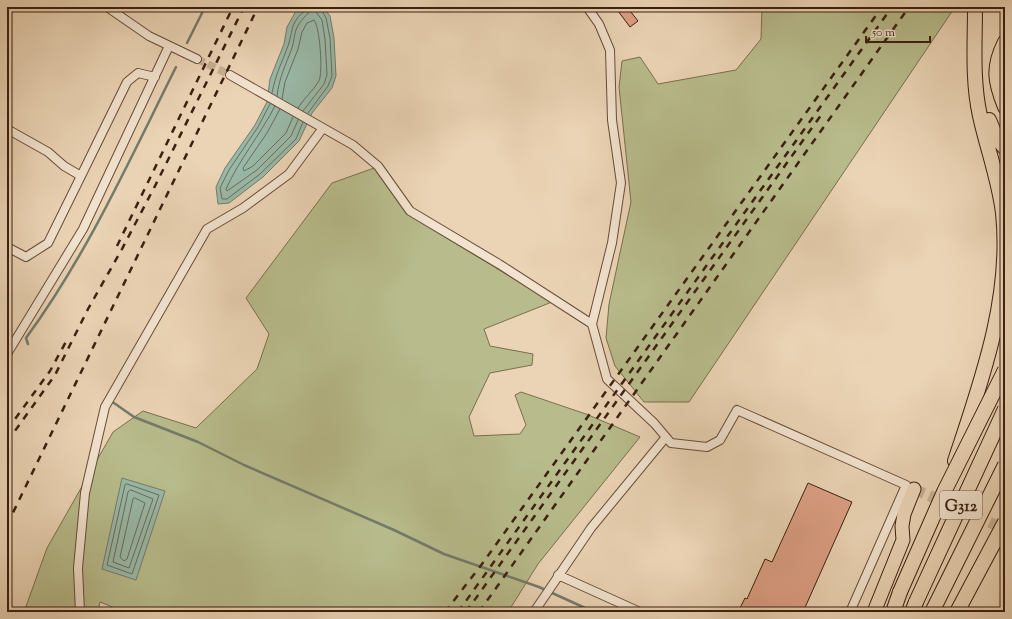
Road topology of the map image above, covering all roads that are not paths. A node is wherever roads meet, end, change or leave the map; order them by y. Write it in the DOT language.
graph roads {
  1 [pos="11,7"];
  2 [pos="107,7"];
  3 [pos="586,7"];
  4 [pos="975,7"];
  5 [pos="7,10"];
  6 [pos="1005,42"];
  7 [pos="169,46"];
  8 [pos="197,60"];
  9 [pos="230,75"];
  10 [pos="155,77"];
  11 [pos="976,80"];
  12 [pos="1005,107"];
  13 [pos="323,128"];
  14 [pos="7,130"];
  15 [pos="1005,148"];
  16 [pos="81,176"];
  17 [pos="7,247"];
  18 [pos="592,324"];
  19 [pos="7,354"];
  20 [pos="1005,370"];
  21 [pos="1005,408"];
  22 [pos="666,437"];
  23 [pos="1005,465"];
  24 [pos="910,487"];
  25 [pos="944,492"];
  26 [pos="1005,522"];
  27 [pos="558,575"];
  28 [pos="914,607"];
  29 [pos="933,611"];
  30 [pos="80,612"];
  31 [pos="534,612"];
  32 [pos="640,612"];
  33 [pos="850,612"];
  34 [pos="874,612"];
  35 [pos="893,612"];
  36 [pos="957,612"];
  1 -- 5 [label="street"];
  2 -- 7 [label="street"];
  3 -- 18 [label="street"];
  4 -- 11 [label="highway"];
  6 -- 12 [label="highway"];
  7 -- 8 [label="street"];
  7 -- 10 [label="street"];
  9 -- 13 [label="street"];
  10 -- 16 [label="street"];
  10 -- 19 [label="street"];
  11 -- 15 [label="highway"];
  11 -- 25 [label="highway, bridge"];
  13 -- 18 [label="street"];
  13 -- 30 [label="street"];
  14 -- 16 [label="street"];
  16 -- 17 [label="street"];
  18 -- 22 [label="street"];
  20 -- 25 [label="highway, bridge"];
  21 -- 28 [label="highway, G312, bridge"];
  22 -- 24 [label="street"];
  22 -- 27 [label="street"];
  23 -- 29 [label="highway, G312, bridge"];
  24 -- 33 [label="street"];
  24 -- 34 [label="main road"];
  25 -- 35 [label="highway, bridge"];
  26 -- 36 [label="highway, bridge"];
  27 -- 31 [label="street"];
  27 -- 32 [label="street"];
}
